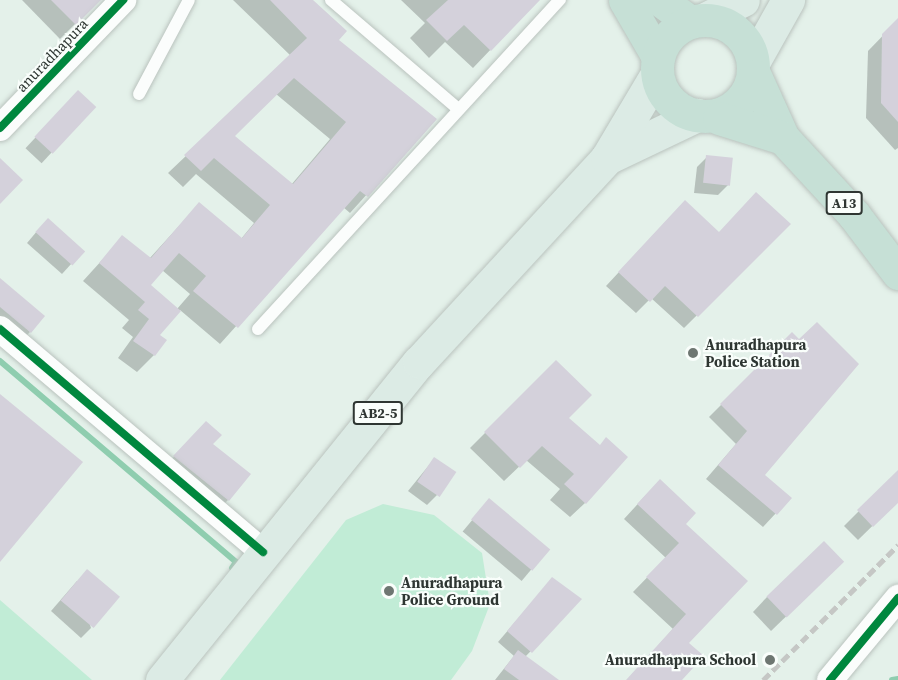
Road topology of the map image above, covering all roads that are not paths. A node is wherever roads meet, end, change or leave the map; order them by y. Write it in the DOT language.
graph roads {
  1 [pos="123,0"];
  2 [pos="189,0"];
  3 [pos="331,0"];
  4 [pos="560,0"];
  5 [pos="625,0"];
  6 [pos="660,0"];
  7 [pos="743,0"];
  8 [pos="788,0"];
  9 [pos="697,19"];
  10 [pos="755,67"];
  11 [pos="656,68"];
  12 [pos="139,94"];
  13 [pos="458,109"];
  14 [pos="708,117"];
  15 [pos="0,128"];
  16 [pos="783,138"];
  17 [pos="607,158"];
  18 [pos="898,273"];
  19 [pos="0,329"];
  20 [pos="258,329"];
  21 [pos="263,552"];
  22 [pos="898,598"];
  23 [pos="162,680"];
  24 [pos="830,680"];
  1 -- 15 [label="street, anuradhapura"];
  2 -- 12 [label="lane"];
  3 -- 13 [label="lane"];
  4 -- 13 [label="lane"];
  5 -- 11 [label="highway"];
  6 -- 9 [label="highway"];
  7 -- 9 [label="main road"];
  8 -- 10 [label="main road"];
  9 -- 10 [label="highway"];
  9 -- 11 [label="highway"];
  10 -- 14 [label="highway"];
  10 -- 16 [label="highway, A13"];
  11 -- 14 [label="highway"];
  11 -- 17 [label="main road, AB2-5"];
  13 -- 20 [label="lane"];
  14 -- 16 [label="highway, A13"];
  14 -- 17 [label="main road, AB2-5"];
  16 -- 18 [label="highway, A13"];
  17 -- 21 [label="main road, AB2-5"];
  19 -- 21 [label="street"];
  21 -- 23 [label="main road, AB2-5"];
  22 -- 24 [label="street"];
}
